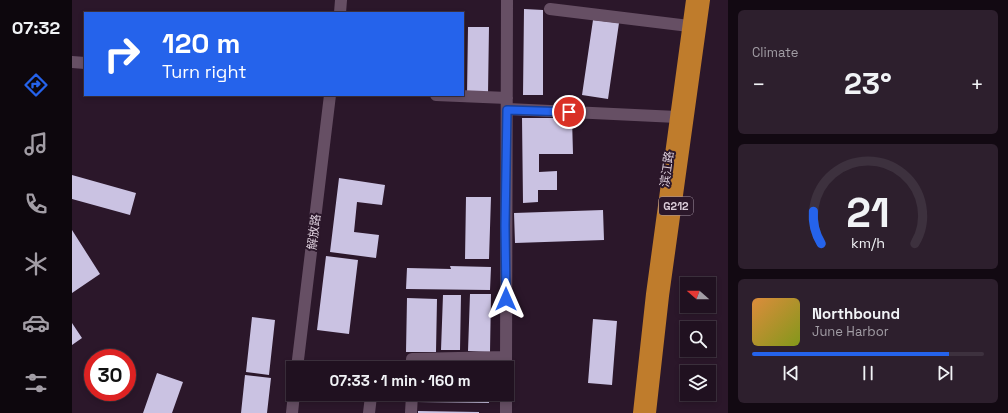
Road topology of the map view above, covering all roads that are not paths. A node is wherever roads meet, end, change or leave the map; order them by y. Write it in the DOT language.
graph roads {
  1 [pos="341,0"];
  2 [pos="506,0"];
  3 [pos="692,0"];
  4 [pos="704,0"];
  5 [pos="550,9"];
  6 [pos="340,12"];
  7 [pos="689,26"];
  8 [pos="72,62"];
  9 [pos="84,64"];
  10 [pos="330,96"];
  11 [pos="444,96"];
  12 [pos="507,104"];
  13 [pos="676,117"];
  14 [pos="298,361"];
  15 [pos="412,361"];
  16 [pos="468,361"];
  17 [pos="506,361"];
  18 [pos="293,401"];
  19 [pos="370,401"];
  20 [pos="412,401"];
  21 [pos="506,401"];
  22 [pos="292,413"];
  23 [pos="369,413"];
  24 [pos="411,413"];
  25 [pos="506,413"];
  26 [pos="639,413"];
  27 [pos="650,413"];
  1 -- 6 [label="street"];
  2 -- 12 [label="street"];
  3 -- 7 [label="highway, 滨江路 / G212"];
  4 -- 27 [label="highway, 滨江路 / G212"];
  5 -- 7 [label="street"];
  7 -- 13 [label="highway, 滨江路 / G212"];
  8 -- 9 [label="street"];
  10 -- 14 [label="street, 解放路"];
  11 -- 12 [label="street"];
  12 -- 13 [label="street"];
  12 -- 17 [label="street"];
  13 -- 26 [label="highway, 滨江路 / G212"];
  15 -- 16 [label="street"];
  18 -- 22 [label="street"];
  19 -- 23 [label="street"];
  20 -- 24 [label="street"];
  21 -- 25 [label="street"];
}
